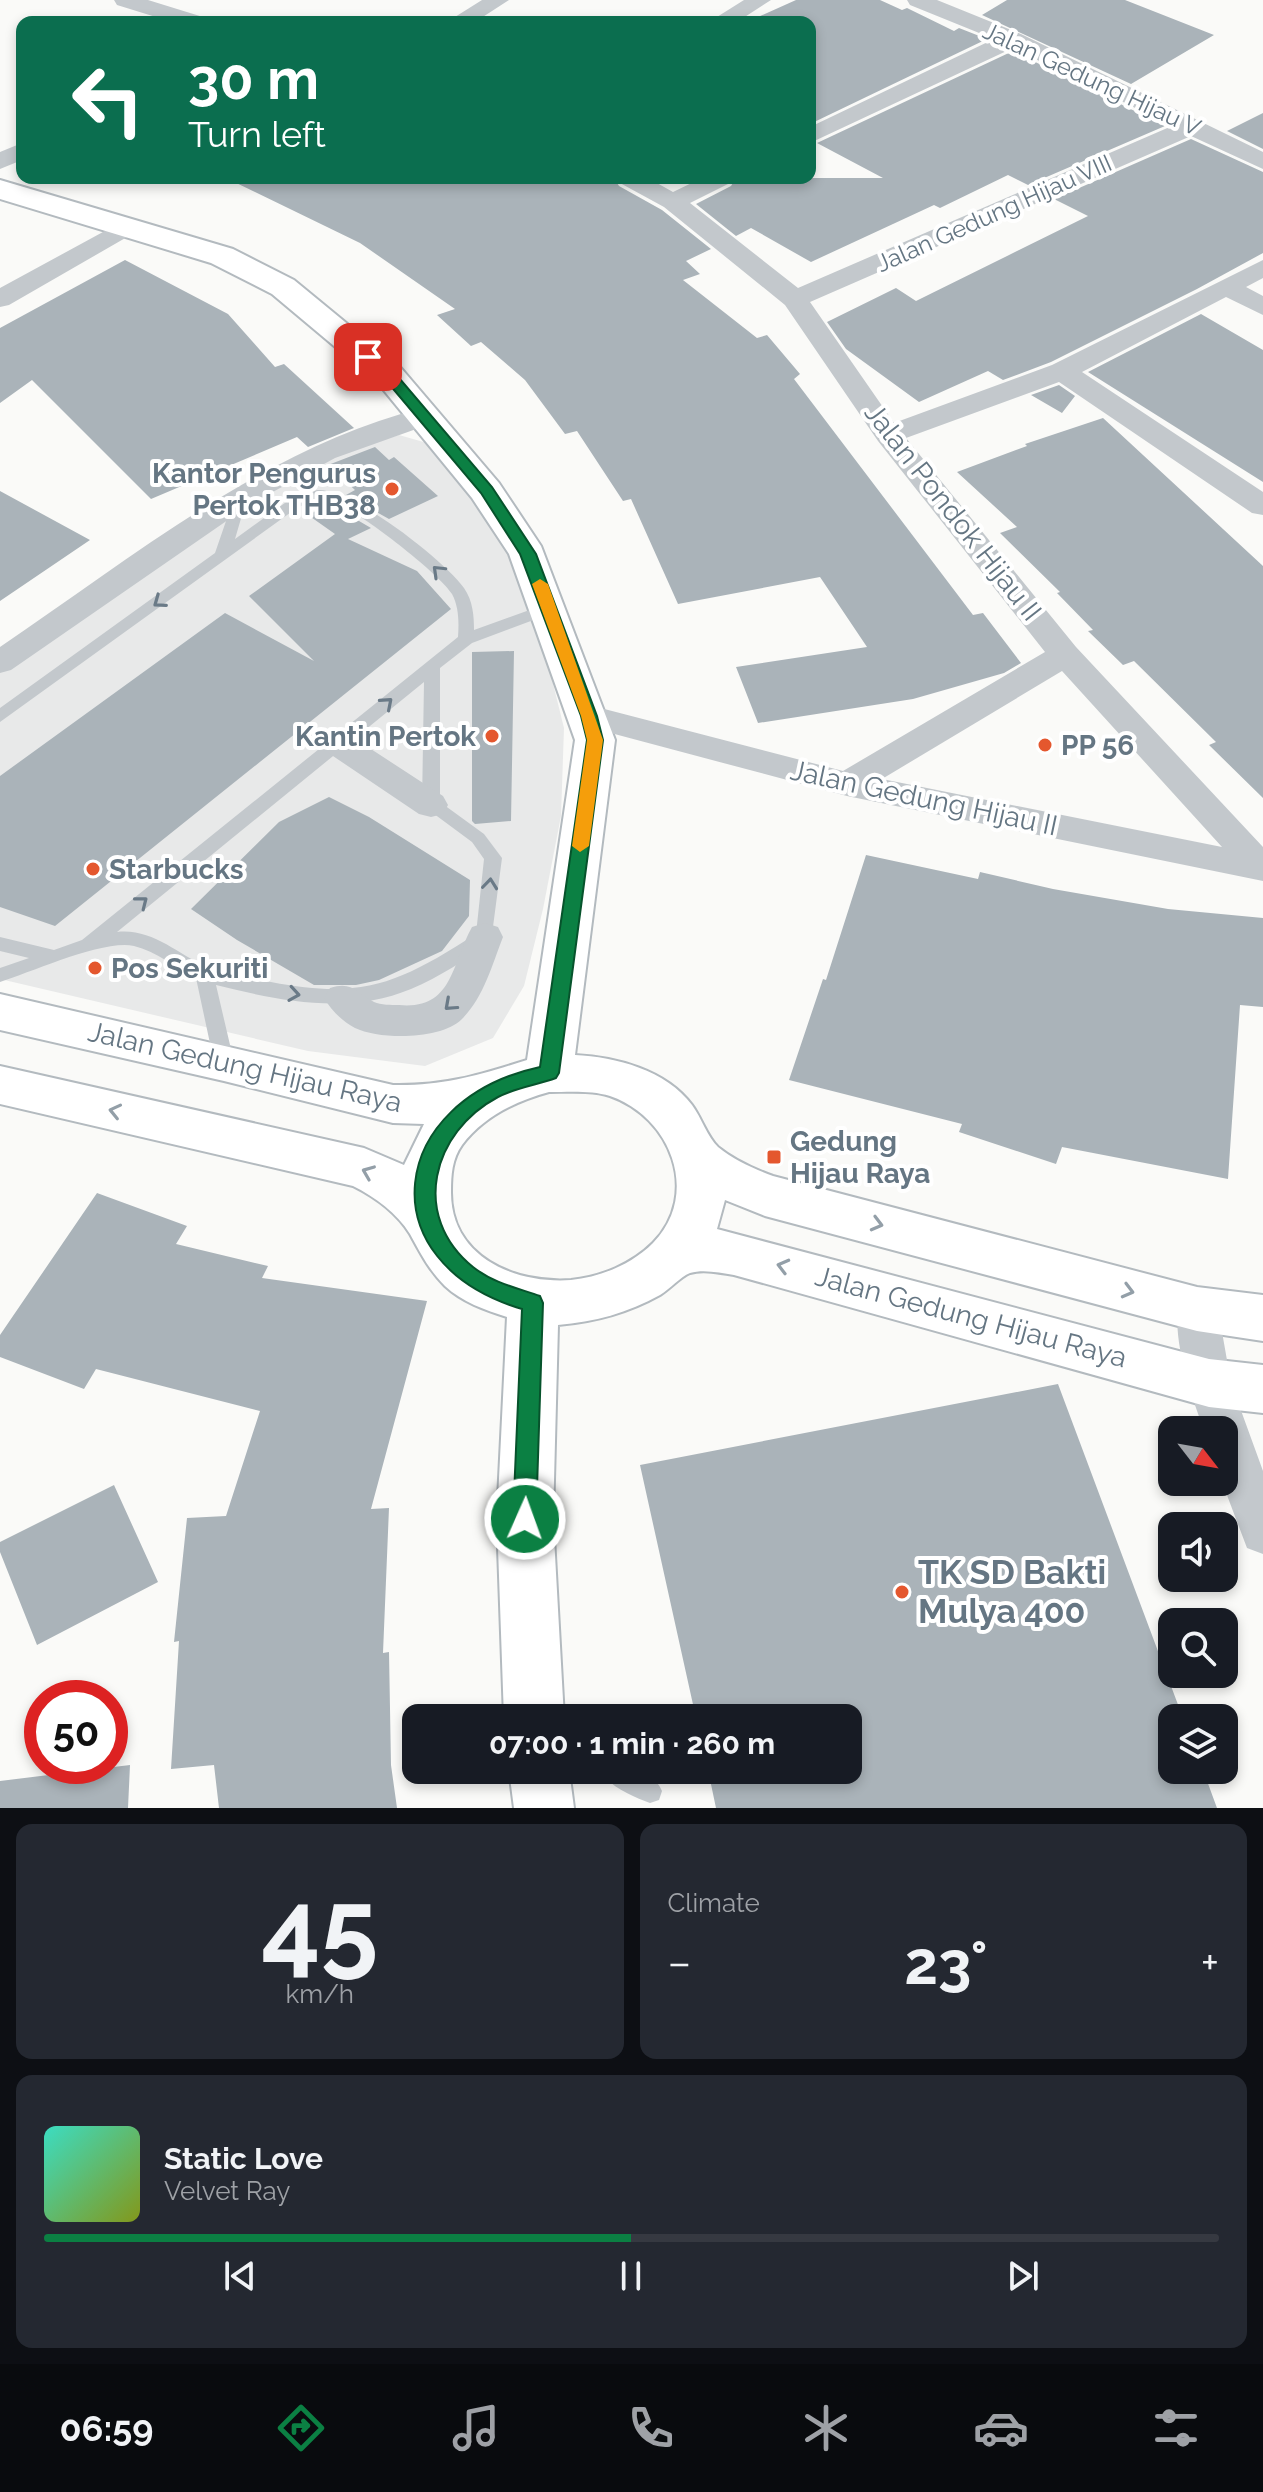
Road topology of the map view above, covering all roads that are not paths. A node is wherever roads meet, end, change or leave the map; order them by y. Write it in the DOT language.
graph roads {
  1 [pos="125,0"];
  2 [pos="498,0"];
  3 [pos="760,0"];
  4 [pos="918,0"];
  5 [pos="176,16"];
  6 [pos="469,16"];
  7 [pos="731,16"];
  8 [pos="1013,39"];
  9 [pos="1193,126"];
  10 [pos="816,133"];
  11 [pos="1263,162"];
  12 [pos="640,184"];
  13 [pos="709,184"];
  14 [pos="0,189"];
  15 [pos="673,202"];
  16 [pos="125,228"];
  17 [pos="1263,268"];
  18 [pos="1227,287"];
  19 [pos="0,299"];
  20 [pos="795,299"];
  21 [pos="1263,307"];
  22 [pos="1062,371"];
  23 [pos="423,417"];
  24 [pos="888,435"];
  25 [pos="240,498"];
  26 [pos="1263,506"];
  27 [pos="222,556"];
  28 [pos="549,608"];
  29 [pos="466,639"];
  30 [pos="1065,655"];
  31 [pos="0,662"];
  32 [pos="432,664"];
  33 [pos="0,716"];
  34 [pos="589,716"];
  35 [pos="339,744"];
  36 [pos="847,784"];
  37 [pos="431,805"];
  38 [pos="1262,868"];
  39 [pos="485,937"];
  40 [pos="0,944"];
  41 [pos="88,945"];
  42 [pos="52,956"];
  43 [pos="204,974"];
  44 [pos="0,975"];
  45 [pos="343,998"];
  46 [pos="0,1012"];
  47 [pos="224,1062"];
  48 [pos="549,1073"];
  49 [pos="0,1085"];
  50 [pos="489,1092"];
  51 [pos="700,1160"];
  52 [pos="428,1219"];
  53 [pos="678,1253"];
  54 [pos="533,1303"];
  55 [pos="1197,1309"];
  56 [pos="1263,1318"];
  57 [pos="1209,1383"];
  58 [pos="1263,1389"];
  59 [pos="1263,1533"];
  60 [pos="533,1704"];
  61 [pos="541,1784"];
  62 [pos="638,1784"];
  63 [pos="650,1791"];
  64 [pos="544,1808"];
  1 -- 5 [label="street"];
  2 -- 6 [label="street"];
  3 -- 7 [label="street"];
  4 -- 8 [label="street, Jalan Gedung Hijau V"];
  8 -- 9 [label="street, Jalan Gedung Hijau V"];
  8 -- 10 [label="street"];
  9 -- 11 [label="street, Jalan Gedung Hijau V"];
  9 -- 20 [label="street, Jalan Gedung Hijau VIII"];
  12 -- 15 [label="street, Jalan Pondok Hijau II"];
  13 -- 15 [label="street"];
  14 -- 16 [label="main road"];
  15 -- 20 [label="street, Jalan Pondok Hijau II"];
  16 -- 19 [label="street"];
  16 -- 23 [label="main road"];
  17 -- 18 [label="street"];
  18 -- 21 [label="street"];
  18 -- 22 [label="street"];
  20 -- 24 [label="street, Jalan Pondok Hijau II"];
  22 -- 24 [label="street"];
  22 -- 26 [label="street"];
  23 -- 25 [label="street"];
  23 -- 28 [label="main road"];
  24 -- 30 [label="street, Jalan Pondok Hijau II"];
  25 -- 27 [label="lane"];
  25 -- 31 [label="street"];
  29 -- 27 [label="lane, one-way"];
  27 -- 33 [label="lane, one-way"];
  28 -- 29 [label="lane"];
  28 -- 34 [label="main road"];
  29 -- 32 [label="lane"];
  30 -- 36 [label="street"];
  30 -- 38 [label="street, Jalan Pondok Hijau II"];
  35 -- 32 [label="lane, one-way"];
  32 -- 37 [label="lane"];
  34 -- 36 [label="street, Jalan Gedung Hijau II"];
  34 -- 48 [label="main road"];
  35 -- 37 [label="street"];
  41 -- 35 [label="lane, one-way"];
  36 -- 38 [label="street, Jalan Gedung Hijau II"];
  39 -- 37 [label="lane, one-way"];
  39 -- 45 [label="street"];
  40 -- 42 [label="lane"];
  41 -- 42 [label="lane"];
  41 -- 43 [label="lane"];
  42 -- 44 [label="lane"];
  43 -- 45 [label="lane, one-way"];
  43 -- 47 [label="lane"];
  46 -- 47 [label="main road, Jalan Gedung Hijau Raya"];
  47 -- 50 [label="main road, Jalan Gedung Hijau Raya"];
  48 -- 50 [label="main road"];
  48 -- 51 [label="main road"];
  52 -- 49 [label="main road, one-way"];
  50 -- 52 [label="main road"];
  51 -- 53 [label="main road"];
  51 -- 55 [label="main road, one-way"];
  52 -- 54 [label="main road"];
  53 -- 54 [label="main road"];
  57 -- 53 [label="main road, Jalan Gedung Hijau Raya, one-way"];
  54 -- 60 [label="main road"];
  55 -- 56 [label="main road"];
  55 -- 57 [label="street"];
  57 -- 58 [label="main road, Jalan Gedung Hijau Raya"];
  57 -- 59 [label="street"];
  61 -- 64 [label="main road"];
  62 -- 63 [label="lane"];
}
